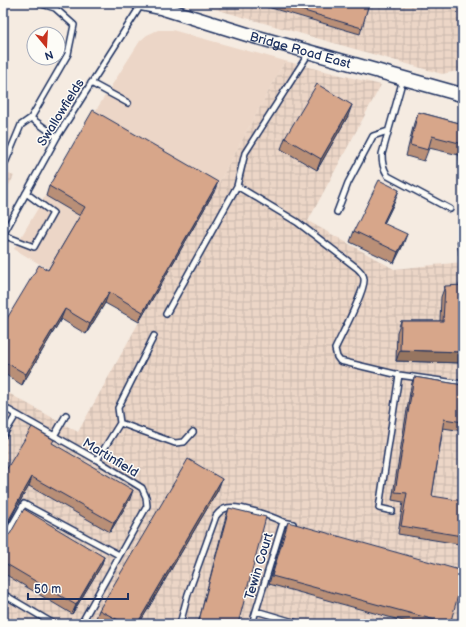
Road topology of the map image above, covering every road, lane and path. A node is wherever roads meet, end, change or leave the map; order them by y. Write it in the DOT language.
graph roads {
  1 [pos="38,3"];
  2 [pos="140,4"];
  3 [pos="310,52"];
  4 [pos="404,78"];
  5 [pos="91,83"];
  6 [pos="463,95"];
  7 [pos="128,103"];
  8 [pos="31,118"];
  9 [pos="388,131"];
  10 [pos="57,137"];
  11 [pos="6,161"];
  12 [pos="237,186"];
  13 [pos="26,193"];
  14 [pos="450,209"];
  15 [pos="337,212"];
  16 [pos="3,235"];
  17 [pos="166,314"];
  18 [pos="154,336"];
  19 [pos="399,375"];
  20 [pos="463,384"];
  21 [pos="3,407"];
  22 [pos="16,415"];
  23 [pos="66,415"];
  24 [pos="120,423"];
  25 [pos="193,432"];
  26 [pos="3,436"];
  27 [pos="54,436"];
  28 [pos="96,460"];
  29 [pos="392,511"];
  30 [pos="283,522"];
  31 [pos="298,526"];
  32 [pos="3,541"];
  33 [pos="119,555"];
  34 [pos="3,594"];
  35 [pos="256,611"];
  36 [pos="54,624"];
  37 [pos="81,624"];
  38 [pos="180,624"];
  39 [pos="252,624"];
  40 [pos="300,624"];
  1 -- 8 [label="lane"];
  2 -- 3 [label="street, Bridge Road East"];
  2 -- 5 [label="lane, Swallowfields"];
  3 -- 4 [label="street, Bridge Road East"];
  3 -- 12 [label="lane"];
  4 -- 6 [label="street, Bridge Road East"];
  4 -- 9 [label="lane"];
  5 -- 7 [label="lane"];
  5 -- 10 [label="lane, Swallowfields"];
  8 -- 10 [label="lane"];
  8 -- 11 [label="lane"];
  9 -- 14 [label="lane"];
  9 -- 15 [label="lane"];
  10 -- 13 [label="lane, Swallowfields"];
  12 -- 17 [label="lane"];
  12 -- 19 [label="lane"];
  13 -- 16 [label="lane, Swallowfields"];
  13 -- 16 [label="lane"];
  18 -- 24 [label="lane"];
  19 -- 20 [label="lane"];
  19 -- 29 [label="lane"];
  21 -- 22 [label="lane, Martinfield"];
  22 -- 26 [label="lane"];
  22 -- 27 [label="lane, Martinfield"];
  23 -- 27 [label="lane"];
  24 -- 25 [label="lane"];
  24 -- 28 [label="lane"];
  27 -- 28 [label="lane, Martinfield"];
  28 -- 33 [label="lane, Martinfield"];
  30 -- 31 [label="lane, Tewin Court"];
  30 -- 35 [label="lane, Tewin Court"];
  30 -- 38 [label="lane"];
  32 -- 33 [label="lane"];
  33 -- 37 [label="lane, Martinfield"];
  34 -- 36 [label="lane"];
  35 -- 39 [label="lane, Tewin Court"];
  35 -- 40 [label="lane, Tewin Court"];
}
